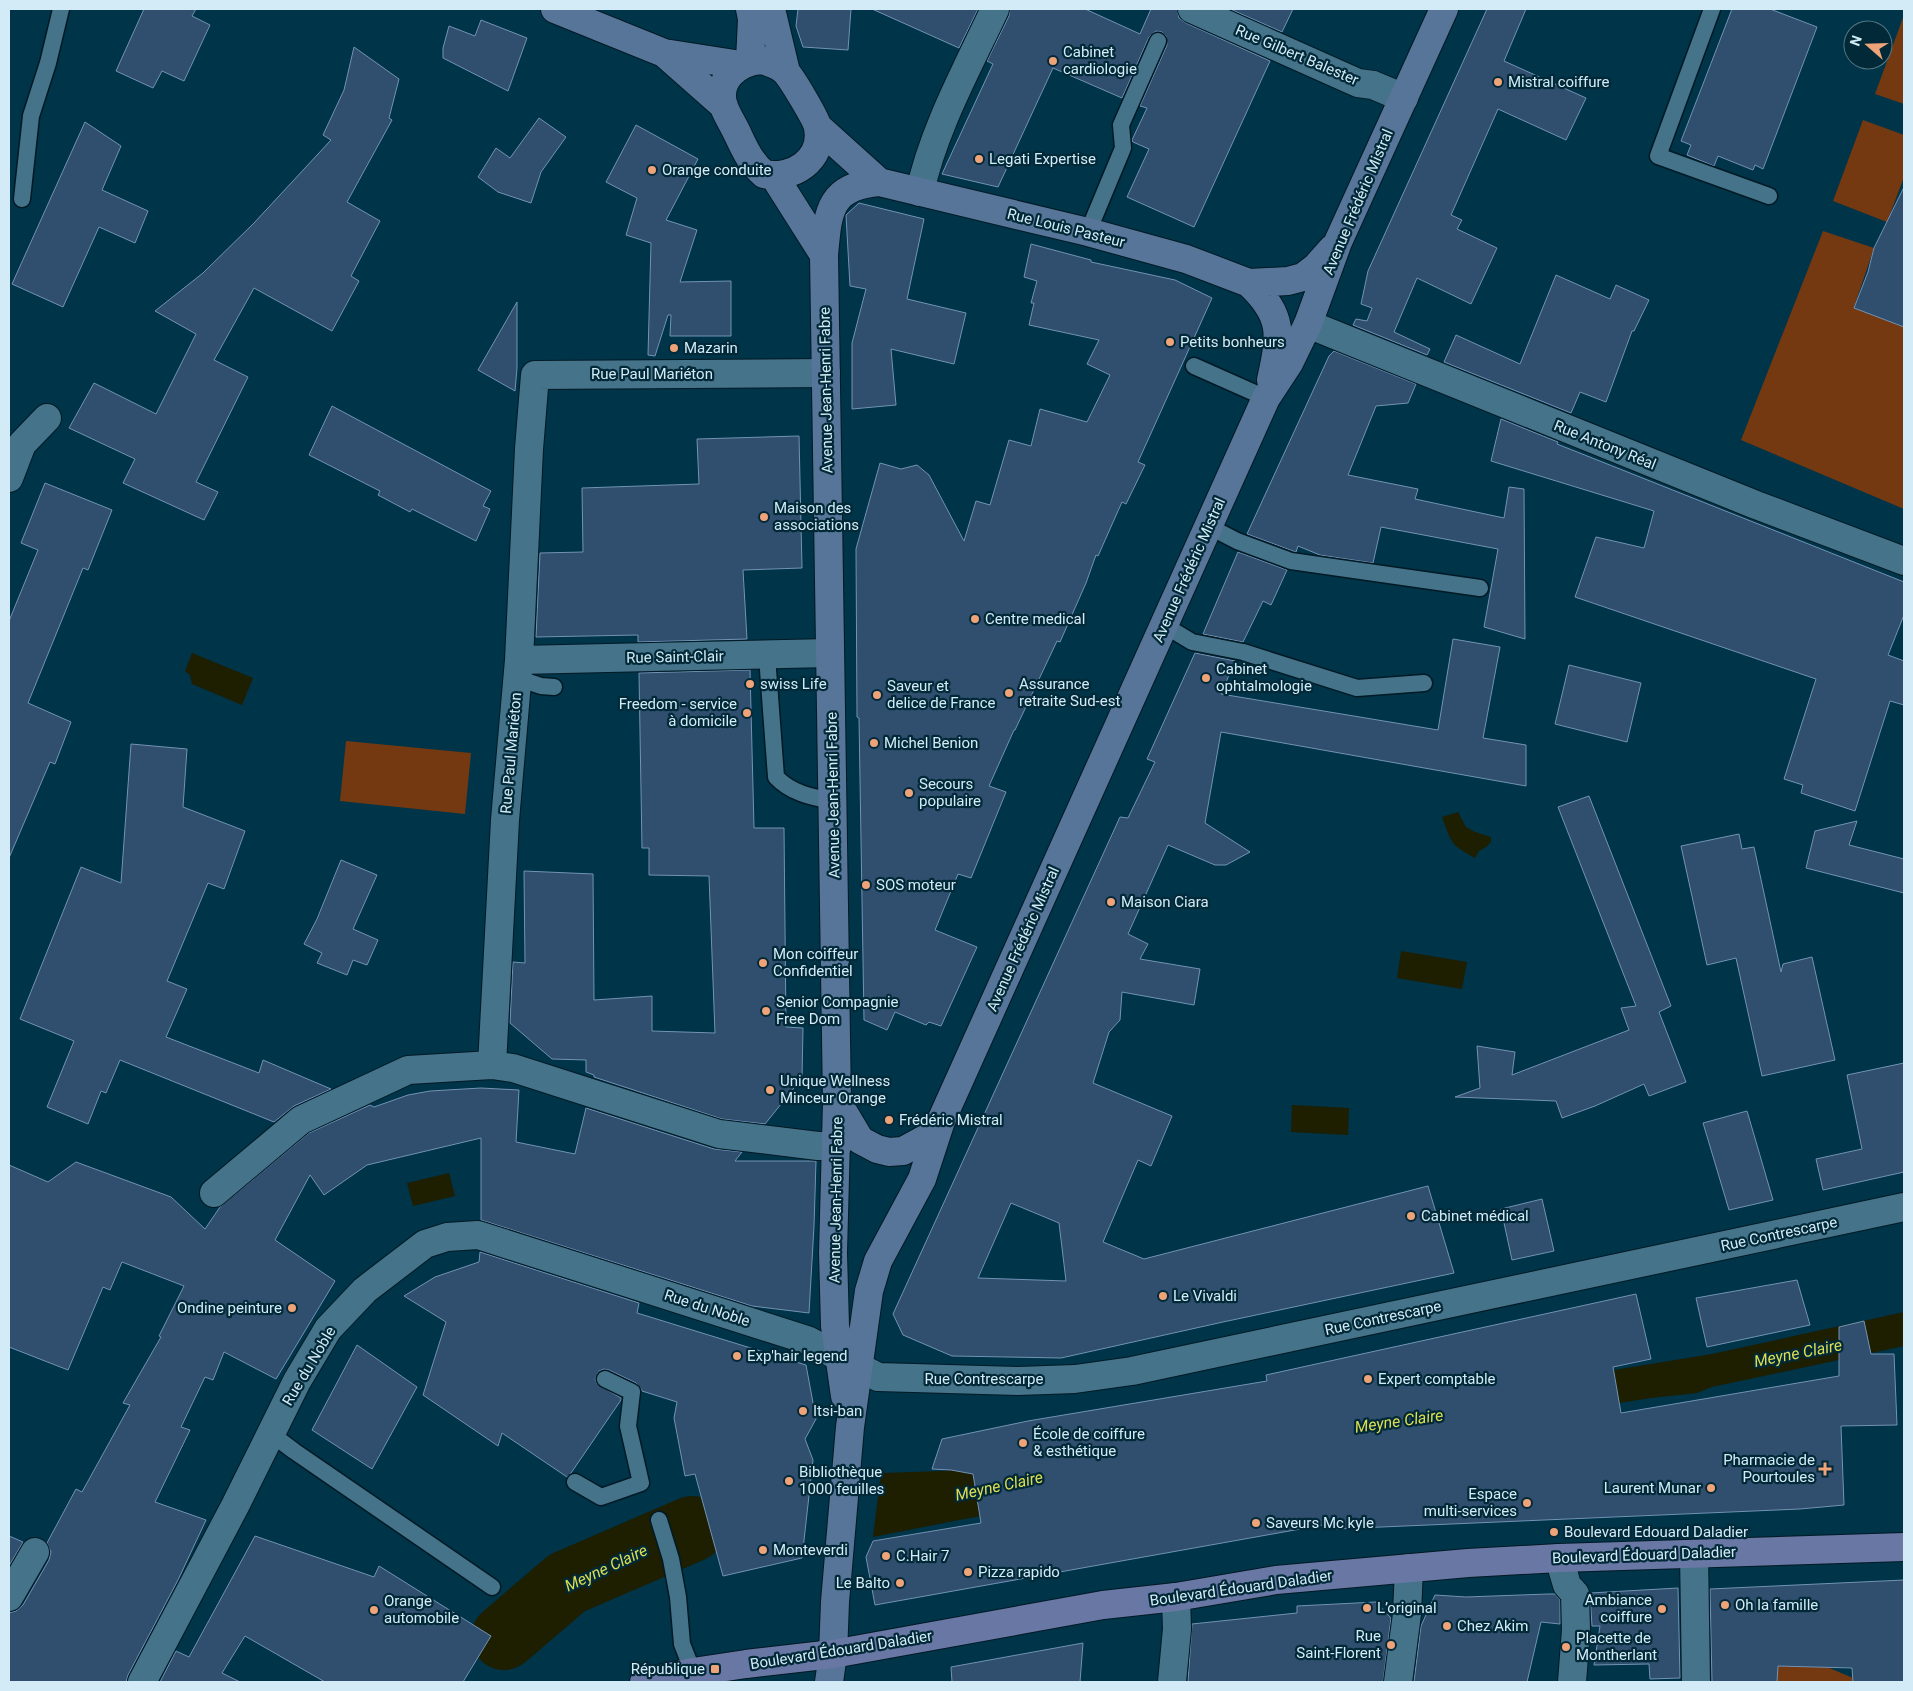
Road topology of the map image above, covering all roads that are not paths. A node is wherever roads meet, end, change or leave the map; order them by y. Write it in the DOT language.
graph roads {
  1 [pos="60,9"];
  2 [pos="555,9"];
  3 [pos="750,9"];
  4 [pos="771,9"];
  5 [pos="994,9"];
  6 [pos="1192,9"];
  7 [pos="1444,9"];
  8 [pos="1712,9"];
  9 [pos="1158,41"];
  10 [pos="664,53"];
  11 [pos="745,63"];
  12 [pos="786,72"];
  13 [pos="1404,98"];
  14 [pos="724,106"];
  15 [pos="818,127"];
  16 [pos="774,176"];
  17 [pos="879,182"];
  18 [pos="920,192"];
  19 [pos="1769,196"];
  20 [pos="22,199"];
  21 [pos="1088,232"];
  22 [pos="1338,242"];
  23 [pos="824,255"];
  24 [pos="1250,283"];
  25 [pos="1308,324"];
  26 [pos="1194,366"];
  27 [pos="826,373"];
  28 [pos="1266,398"];
  29 [pos="47,418"];
  30 [pos="9,478"];
  31 [pos="1208,526"];
  32 [pos="1904,561"];
  33 [pos="1480,588"];
  34 [pos="1164,625"];
  35 [pos="830,653"];
  36 [pos="767,656"];
  37 [pos="518,669"];
  38 [pos="1424,683"];
  39 [pos="554,686"];
  40 [pos="833,801"];
  41 [pos="492,1065"];
  42 [pos="837,1102"];
  43 [pos="936,1133"];
  44 [pos="837,1146"];
  45 [pos="214,1193"];
  46 [pos="1904,1207"];
  47 [pos="848,1362"];
  48 [pos="605,1379"];
  49 [pos="270,1433"];
  50 [pos="575,1482"];
  51 [pos="659,1520"];
  52 [pos="1904,1547"];
  53 [pos="35,1552"];
  54 [pos="1694,1554"];
  55 [pos="1559,1558"];
  56 [pos="1409,1568"];
  57 [pos="492,1587"];
  58 [pos="9,1597"];
  59 [pos="1176,1597"];
  60 [pos="833,1654"];
  61 [pos="694,1677"];
  62 [pos="142,1682"];
  63 [pos="644,1682"];
  64 [pos="829,1682"];
  65 [pos="1172,1682"];
  66 [pos="1398,1682"];
  67 [pos="1572,1682"];
  68 [pos="1696,1682"];
  1 -- 20 [label="lane"];
  2 -- 10 [label="main road"];
  3 -- 11 [label="main road"];
  4 -- 12 [label="main road"];
  5 -- 18 [label="street"];
  6 -- 13 [label="street, Rue Gilbert Balester"];
  7 -- 13 [label="main road, Avenue Frédéric Mistral"];
  8 -- 19 [label="lane"];
  9 -- 21 [label="lane"];
  10 -- 11 [label="main road"];
  10 -- 14 [label="main road"];
  11 -- 12 [label="main road"];
  11 -- 14 [label="main road"];
  12 -- 15 [label="main road"];
  13 -- 22 [label="main road, Avenue Frédéric Mistral"];
  14 -- 16 [label="main road"];
  15 -- 16 [label="main road"];
  15 -- 17 [label="main road, Rue Louis Pasteur"];
  16 -- 23 [label="main road"];
  17 -- 18 [label="main road, Rue Louis Pasteur"];
  17 -- 23 [label="main road, Rue Louis Pasteur"];
  18 -- 21 [label="main road, Rue Louis Pasteur"];
  21 -- 24 [label="main road, Rue Louis Pasteur"];
  22 -- 24 [label="main road, Rue Louis Pasteur"];
  22 -- 25 [label="main road, Avenue Frédéric Mistral"];
  23 -- 27 [label="main road, Avenue Jean-Henri Fabre"];
  24 -- 28 [label="main road, Rue Louis Pasteur"];
  25 -- 28 [label="main road, Avenue Frédéric Mistral"];
  25 -- 32 [label="street, Rue Antony Réal"];
  26 -- 28 [label="lane"];
  27 -- 35 [label="main road, Avenue Jean-Henri Fabre"];
  27 -- 37 [label="street, Rue Paul Mariéton"];
  28 -- 31 [label="main road, Avenue Frédéric Mistral"];
  29 -- 30 [label="street"];
  31 -- 33 [label="lane"];
  31 -- 34 [label="main road, Avenue Frédéric Mistral"];
  34 -- 38 [label="lane"];
  34 -- 43 [label="main road, Avenue Frédéric Mistral"];
  35 -- 36 [label="street, Rue Saint-Clair"];
  35 -- 40 [label="main road, Avenue Jean-Henri Fabre"];
  36 -- 37 [label="street, Rue Saint-Clair"];
  36 -- 40 [label="lane"];
  37 -- 39 [label="lane"];
  37 -- 41 [label="street, Rue Paul Mariéton"];
  40 -- 42 [label="main road, Avenue Jean-Henri Fabre"];
  41 -- 44 [label="street"];
  41 -- 45 [label="street"];
  42 -- 43 [label="main road"];
  42 -- 44 [label="main road, Avenue Jean-Henri Fabre"];
  43 -- 47 [label="main road, Avenue Frédéric Mistral"];
  44 -- 47 [label="main road, Avenue Jean-Henri Fabre"];
  46 -- 47 [label="street, Rue Contrescarpe"];
  47 -- 49 [label="street, Rue du Noble"];
  47 -- 60 [label="main road, Avenue Frédéric Mistral"];
  48 -- 50 [label="lane"];
  49 -- 57 [label="lane"];
  49 -- 62 [label="street, Rue du Noble"];
  51 -- 61 [label="lane"];
  52 -- 54 [label="main road, Boulevard Édouard Daladier"];
  53 -- 58 [label="street"];
  54 -- 55 [label="main road, Boulevard Édouard Daladier"];
  54 -- 68 [label="street"];
  55 -- 56 [label="main road, Boulevard Édouard Daladier"];
  55 -- 67 [label="street"];
  56 -- 59 [label="main road, Boulevard Édouard Daladier"];
  56 -- 66 [label="street"];
  59 -- 60 [label="main road, Boulevard Édouard Daladier"];
  59 -- 65 [label="street"];
  60 -- 61 [label="main road, Boulevard Édouard Daladier"];
  60 -- 64 [label="main road, Avenue Frédéric Mistral"];
  61 -- 63 [label="main road, Boulevard Édouard Daladier"];
}
